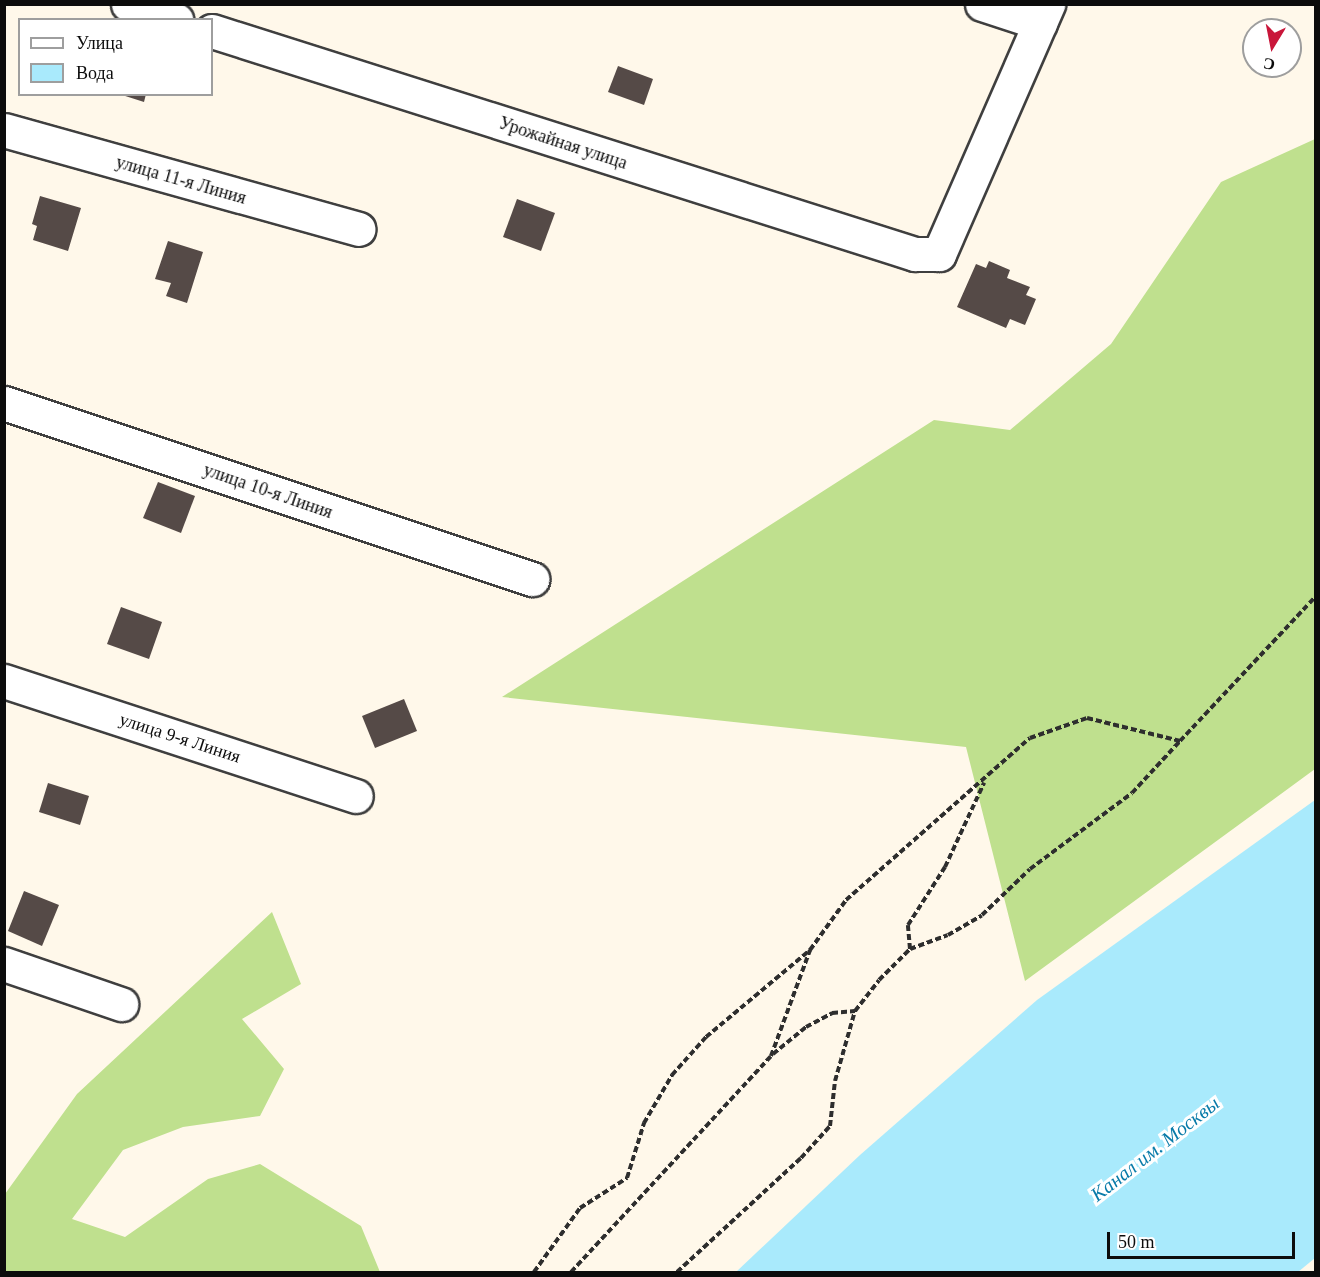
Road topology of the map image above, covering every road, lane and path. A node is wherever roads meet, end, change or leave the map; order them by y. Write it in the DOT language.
graph roads {
  1 [pos="128,4"];
  2 [pos="982,4"];
  3 [pos="1044,14"];
  4 [pos="170,18"];
  5 [pos="213,31"];
  6 [pos="4,130"];
  7 [pos="358,229"];
  8 [pos="4,403"];
  9 [pos="532,579"];
  10 [pos="1316,596"];
  11 [pos="4,681"];
  12 [pos="1180,741"];
  13 [pos="986,780"];
  14 [pos="356,796"];
  15 [pos="910,949"];
  16 [pos="810,950"];
  17 [pos="4,964"];
  18 [pos="121,1004"];
  19 [pos="855,1011"];
  20 [pos="771,1056"];
  21 [pos="534,1272"];
  22 [pos="571,1272"];
  23 [pos="677,1272"];
  1 -- 4 [label="street"];
  2 -- 3 [label="street"];
  3 -- 5 [label="street, Урожайная улица"];
  6 -- 7 [label="street, улица 11-я Линия"];
  8 -- 9 [label="street, улица 10-я Линия"];
  10 -- 12 [label="path"];
  11 -- 14 [label="street, улица 9-я Линия"];
  12 -- 13 [label="path"];
  12 -- 15 [label="path"];
  13 -- 15 [label="path"];
  13 -- 16 [label="path"];
  15 -- 19 [label="path"];
  16 -- 20 [label="path"];
  16 -- 21 [label="path"];
  17 -- 18 [label="street"];
  19 -- 20 [label="path"];
  19 -- 23 [label="path"];
  20 -- 22 [label="path"];
}
